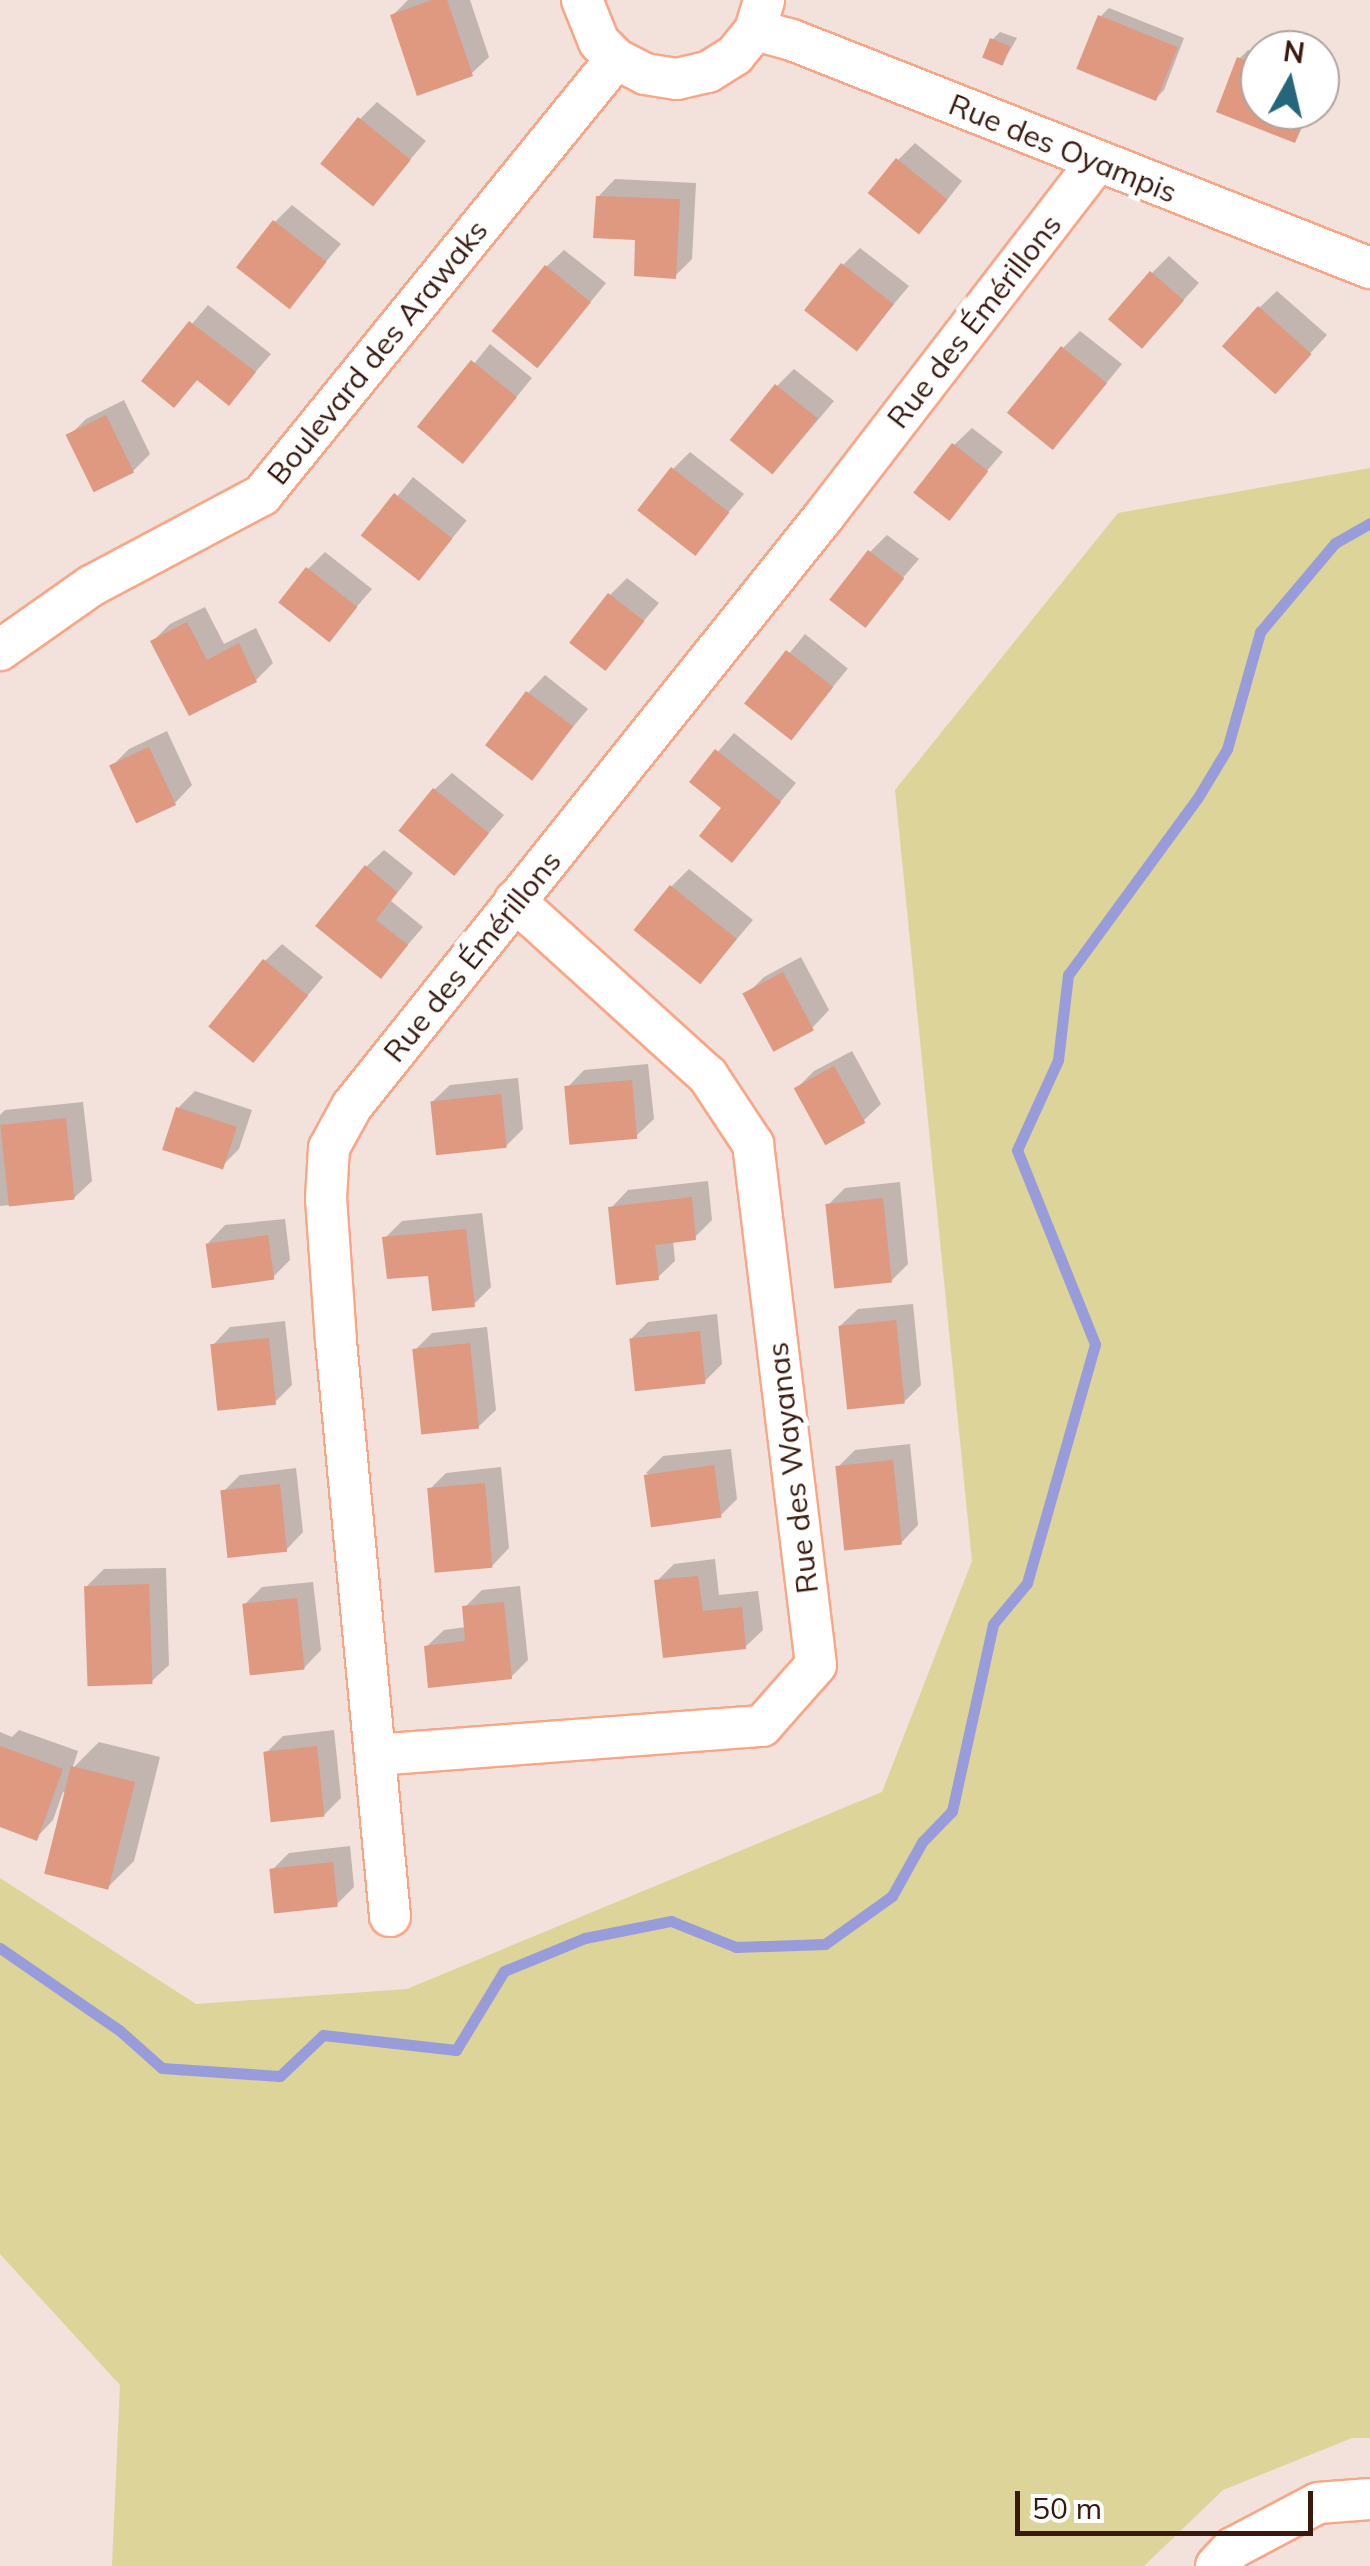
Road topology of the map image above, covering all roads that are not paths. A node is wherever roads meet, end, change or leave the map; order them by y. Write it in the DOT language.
graph roads {
  1 [pos="582,0"];
  2 [pos="760,15"];
  3 [pos="616,59"];
  4 [pos="1097,162"];
  5 [pos="1370,268"];
  6 [pos="0,650"];
  7 [pos="515,901"];
  8 [pos="375,1755"];
  9 [pos="390,1916"];
  10 [pos="1370,2499"];
  11 [pos="1216,2566"];
  1 -- 3 [label="street"];
  2 -- 3 [label="street"];
  2 -- 4 [label="street, Rue des Oyampis"];
  3 -- 6 [label="street, Boulevard des Arawaks"];
  4 -- 5 [label="street, Rue des Oyampis"];
  4 -- 7 [label="street, Rue des Émérillons"];
  7 -- 8 [label="street, Rue des Émérillons"];
  7 -- 8 [label="street, Rue des Wayanas"];
  8 -- 9 [label="street, Rue des Émérillons"];
  10 -- 11 [label="street"];
}
